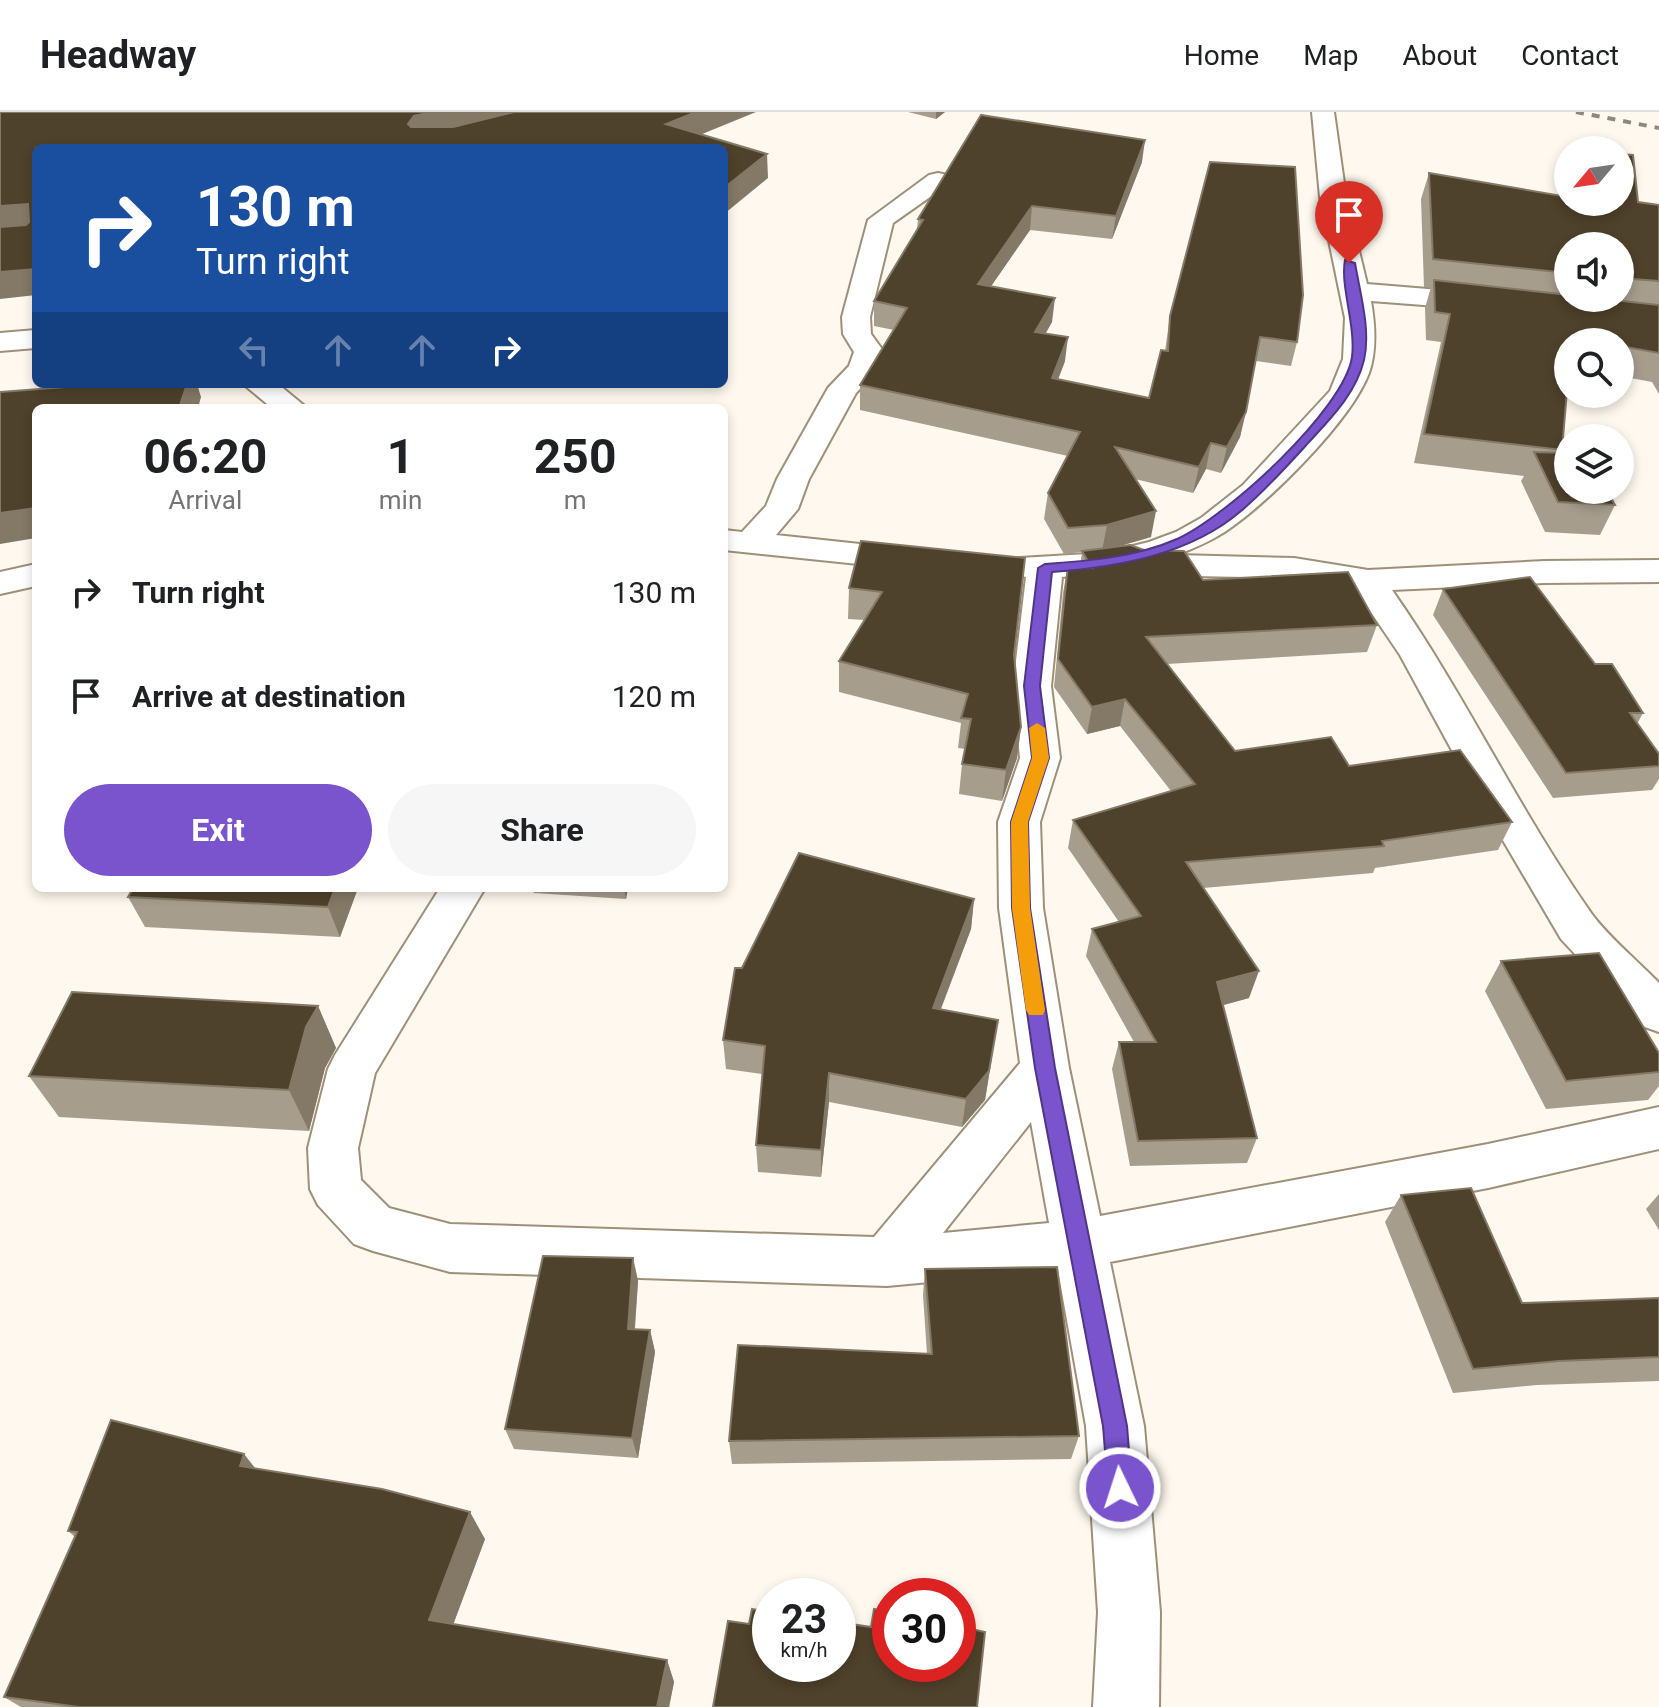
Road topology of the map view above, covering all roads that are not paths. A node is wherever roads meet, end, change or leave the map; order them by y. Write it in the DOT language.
graph roads {
  1 [pos="1323,112"];
  2 [pos="938,180"];
  3 [pos="1356,291"];
  4 [pos="1510,305"];
  5 [pos="32,339"];
  6 [pos="0,342"];
  7 [pos="264,388"];
  8 [pos="286,404"];
  9 [pos="737,542"];
  10 [pos="943,562"];
  11 [pos="1105,564"];
  12 [pos="987,565"];
  13 [pos="1045,568"];
  14 [pos="1659,571"];
  15 [pos="32,576"];
  16 [pos="1368,581"];
  17 [pos="0,583"];
  18 [pos="461,892"];
  19 [pos="1659,1013"];
  20 [pos="1045,1068"];
  21 [pos="1659,1128"];
  22 [pos="1080,1244"];
  23 [pos="887,1262"];
  24 [pos="1126,1707"];
  1 -- 3 [label="street"];
  2 -- 9 [label="street"];
  3 -- 4 [label="street"];
  3 -- 11 [label="street"];
  5 -- 6 [label="street"];
  7 -- 8 [label="street"];
  9 -- 10 [label="street"];
  11 -- 13 [label="street"];
  11 -- 16 [label="street"];
  12 -- 13 [label="street"];
  13 -- 20 [label="street"];
  14 -- 16 [label="street"];
  15 -- 17 [label="street"];
  16 -- 19 [label="street"];
  18 -- 23 [label="street"];
  20 -- 22 [label="street"];
  20 -- 23 [label="street"];
  21 -- 22 [label="street"];
  22 -- 23 [label="street"];
  22 -- 24 [label="street"];
}
